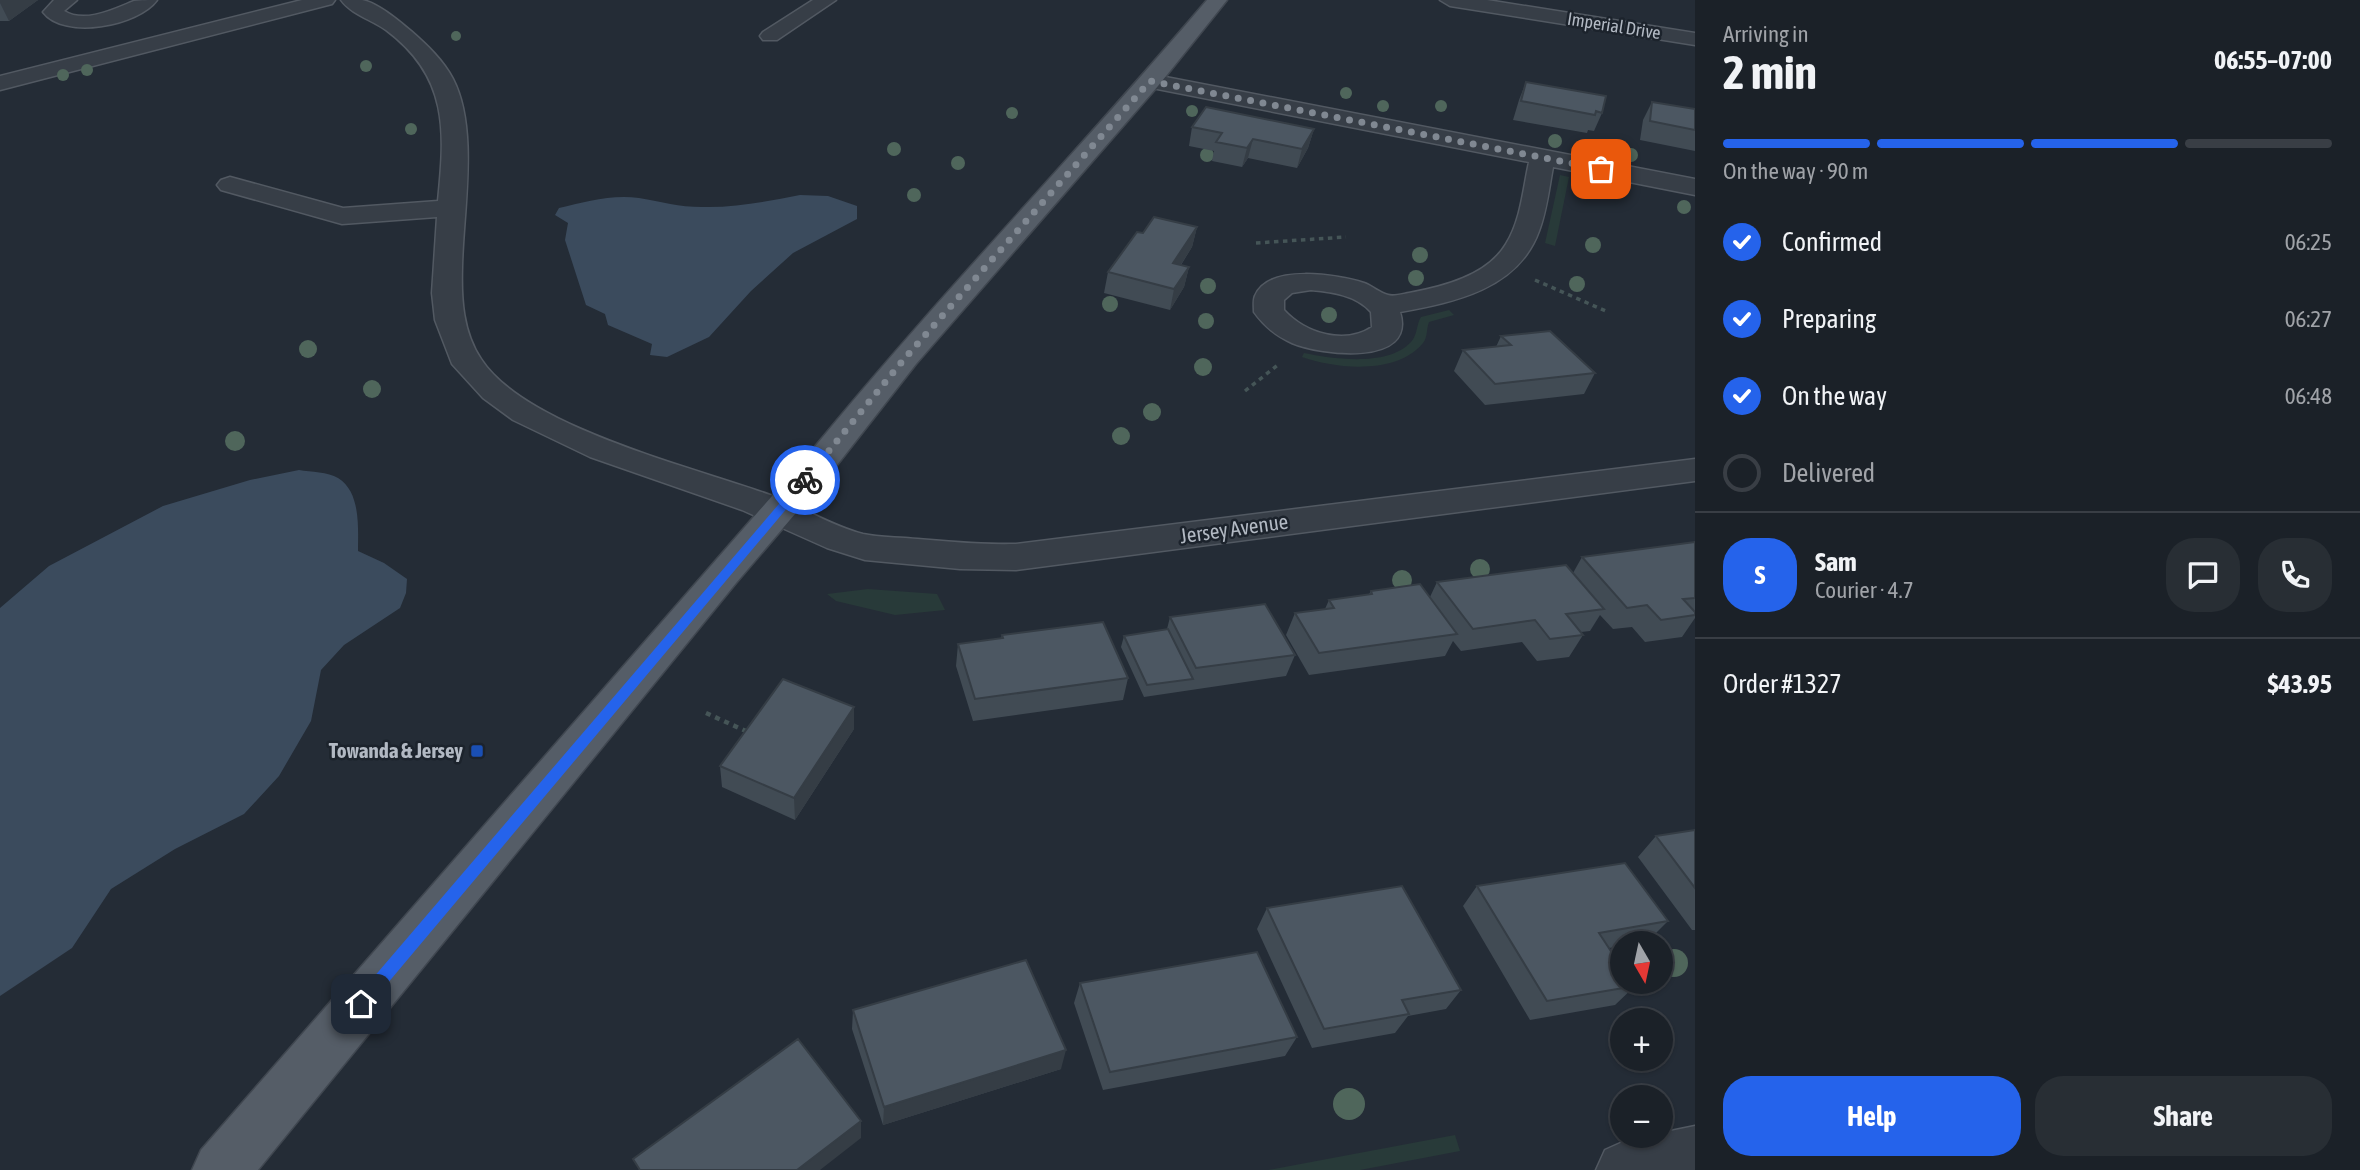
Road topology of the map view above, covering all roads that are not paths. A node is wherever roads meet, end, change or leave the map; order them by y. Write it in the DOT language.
graph roads {
  1 [pos="67,0"];
  2 [pos="147,0"];
  3 [pos="325,0"];
  4 [pos="351,0"];
  5 [pos="826,0"];
  6 [pos="1217,0"];
  7 [pos="1450,0"];
  8 [pos="770,36"];
  9 [pos="1695,39"];
  10 [pos="1150,81"];
  11 [pos="0,83"];
  12 [pos="1542,158"];
  13 [pos="230,184"];
  14 [pos="1695,187"];
  15 [pos="449,208"];
  16 [pos="1381,306"];
  17 [pos="1695,470"];
  18 [pos="779,511"];
  19 [pos="1695,1154"];
  20 [pos="221,1170"];
  21 [pos="1625,1170"];
  1 -- 2 [label="street"];
  3 -- 11 [label="street"];
  4 -- 15 [label="street, Jersey Avenue"];
  5 -- 8 [label="street"];
  6 -- 10 [label="main road"];
  7 -- 9 [label="street, Imperial Drive"];
  10 -- 12 [label="street"];
  10 -- 18 [label="main road"];
  12 -- 14 [label="street"];
  12 -- 16 [label="street"];
  13 -- 15 [label="street"];
  15 -- 18 [label="street, Jersey Avenue"];
  17 -- 18 [label="street, Jersey Avenue"];
  18 -- 20 [label="main road"];
  19 -- 21 [label="street"];
}
